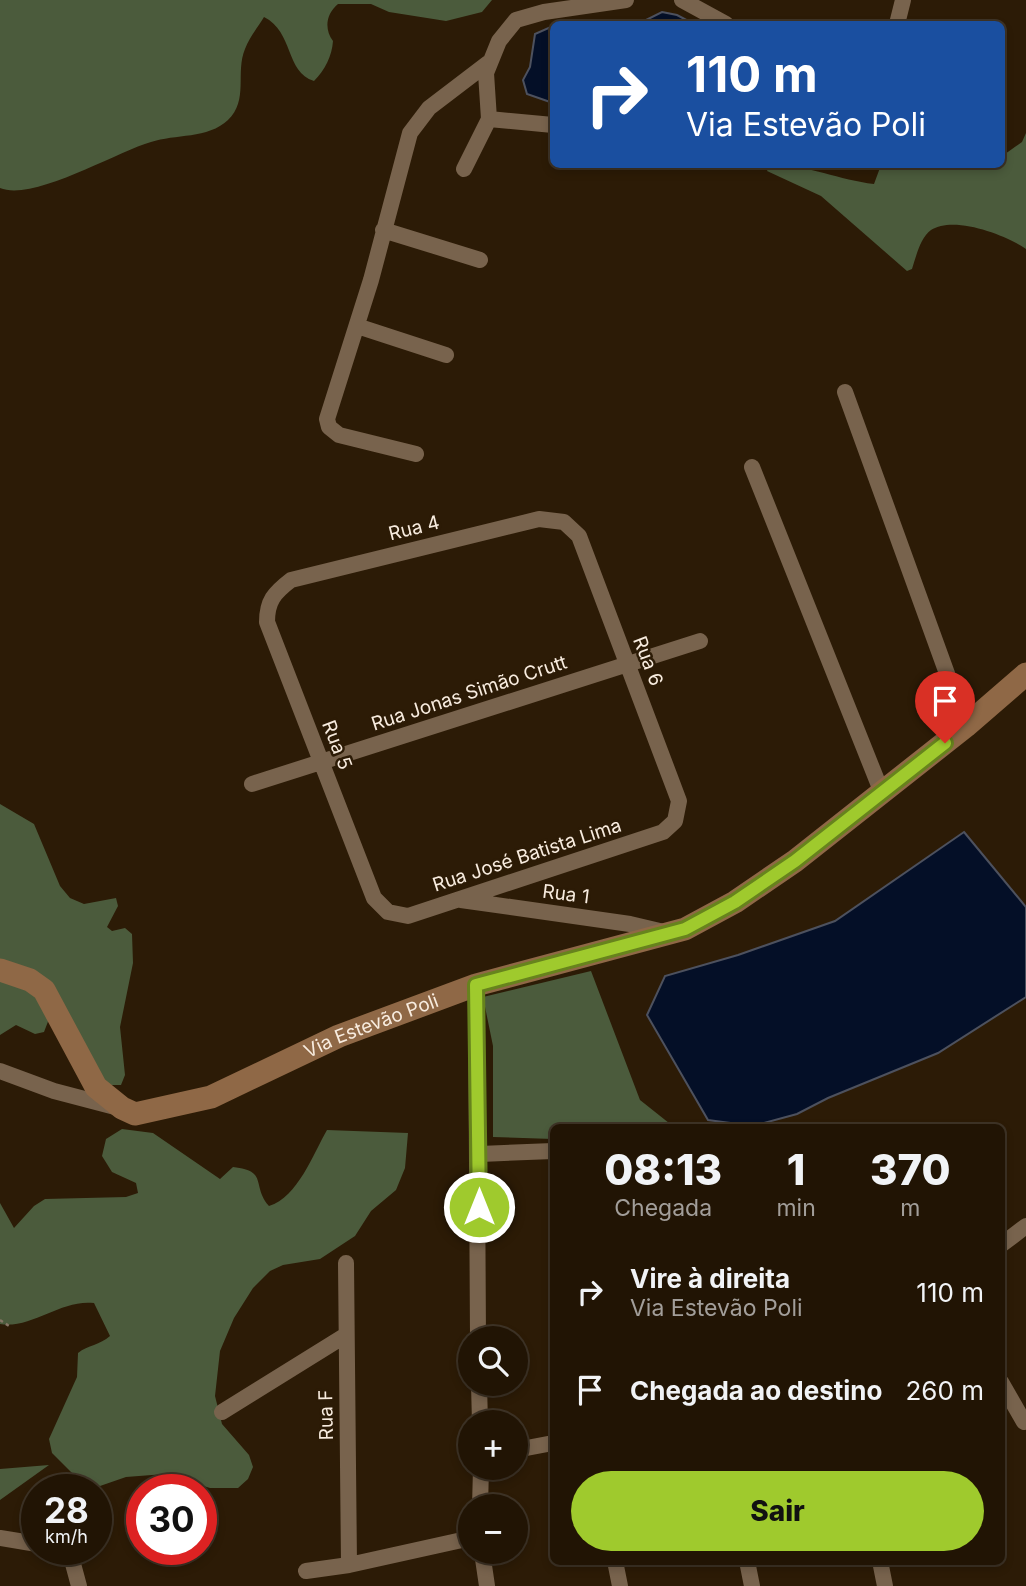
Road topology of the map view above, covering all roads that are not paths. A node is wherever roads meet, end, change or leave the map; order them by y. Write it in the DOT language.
graph roads {
  1 [pos="626,0"];
  2 [pos="682,0"];
  3 [pos="903,0"];
  4 [pos="720,21"];
  5 [pos="898,21"];
  6 [pos="481,77"];
  7 [pos="489,119"];
  8 [pos="550,125"];
  9 [pos="464,169"];
  10 [pos="383,230"];
  11 [pos="480,260"];
  12 [pos="357,326"];
  13 [pos="446,355"];
  14 [pos="845,392"];
  15 [pos="416,454"];
  16 [pos="752,467"];
  17 [pos="564,522"];
  18 [pos="277,590"];
  19 [pos="700,641"];
  20 [pos="627,664"];
  21 [pos="1026,674"];
  22 [pos="966,726"];
  23 [pos="321,763"];
  24 [pos="252,784"];
  25 [pos="883,793"];
  26 [pos="674,821"];
  27 [pos="520,877"];
  28 [pos="457,900"];
  29 [pos="508,908"];
  30 [pos="388,912"];
  31 [pos="669,934"];
  32 [pos="0,970"];
  33 [pos="476,985"];
  34 [pos="0,1071"];
  35 [pos="122,1108"];
  36 [pos="550,1151"];
  37 [pos="480,1154"];
  38 [pos="1026,1226"];
  39 [pos="1005,1242"];
  40 [pos="346,1263"];
  41 [pos="478,1326"];
  42 [pos="346,1335"];
  43 [pos="1005,1389"];
  44 [pos="222,1412"];
  45 [pos="1024,1422"];
  46 [pos="550,1444"];
  47 [pos="528,1448"];
  48 [pos="0,1538"];
  49 [pos="21,1541"];
  50 [pos="458,1541"];
  51 [pos="484,1564"];
  52 [pos="73,1565"];
  53 [pos="349,1565"];
  54 [pos="616,1565"];
  55 [pos="748,1565"];
  56 [pos="881,1565"];
  57 [pos="306,1571"];
  58 [pos="79,1586"];
  59 [pos="487,1586"];
  60 [pos="620,1586"];
  61 [pos="752,1586"];
  62 [pos="885,1586"];
  1 -- 6 [label="street"];
  2 -- 4 [label="street"];
  3 -- 5 [label="street"];
  6 -- 7 [label="street"];
  6 -- 10 [label="street"];
  7 -- 8 [label="street"];
  7 -- 9 [label="street"];
  10 -- 11 [label="street"];
  10 -- 12 [label="street"];
  12 -- 13 [label="street"];
  12 -- 15 [label="street"];
  14 -- 22 [label="street"];
  16 -- 25 [label="street"];
  17 -- 18 [label="street, Rua 4"];
  17 -- 20 [label="street, Rua 6"];
  18 -- 23 [label="street, Rua 5"];
  19 -- 20 [label="street, Rua Jonas Simão Crutt"];
  20 -- 23 [label="street, Rua Jonas Simão Crutt"];
  20 -- 26 [label="street, Rua 6"];
  21 -- 22 [label="main road, Via Estevão Poli"];
  22 -- 25 [label="main road, Via Estevão Poli"];
  23 -- 24 [label="street, Rua Jonas Simão Crutt"];
  23 -- 30 [label="street, Rua 5"];
  25 -- 31 [label="main road, Via Estevão Poli"];
  26 -- 27 [label="street, Rua José Batista Lima"];
  27 -- 28 [label="street, Rua José Batista Lima"];
  27 -- 29 [label="street"];
  28 -- 29 [label="street, Rua 1"];
  28 -- 30 [label="street, Rua José Batista Lima"];
  29 -- 31 [label="street, Rua 1"];
  31 -- 33 [label="main road, Via Estevão Poli"];
  32 -- 35 [label="main road"];
  33 -- 35 [label="main road, Via Estevão Poli"];
  33 -- 37 [label="street"];
  34 -- 35 [label="street"];
  36 -- 37 [label="street"];
  37 -- 41 [label="street"];
  38 -- 39 [label="street"];
  40 -- 42 [label="street, Rua F"];
  42 -- 44 [label="street"];
  42 -- 53 [label="street, Rua F"];
  43 -- 45 [label="street"];
  46 -- 47 [label="street"];
  48 -- 49 [label="street"];
  50 -- 53 [label="street"];
  51 -- 59 [label="street"];
  52 -- 58 [label="street"];
  53 -- 57 [label="street"];
  54 -- 60 [label="street"];
  55 -- 61 [label="street"];
  56 -- 62 [label="street"];
}
